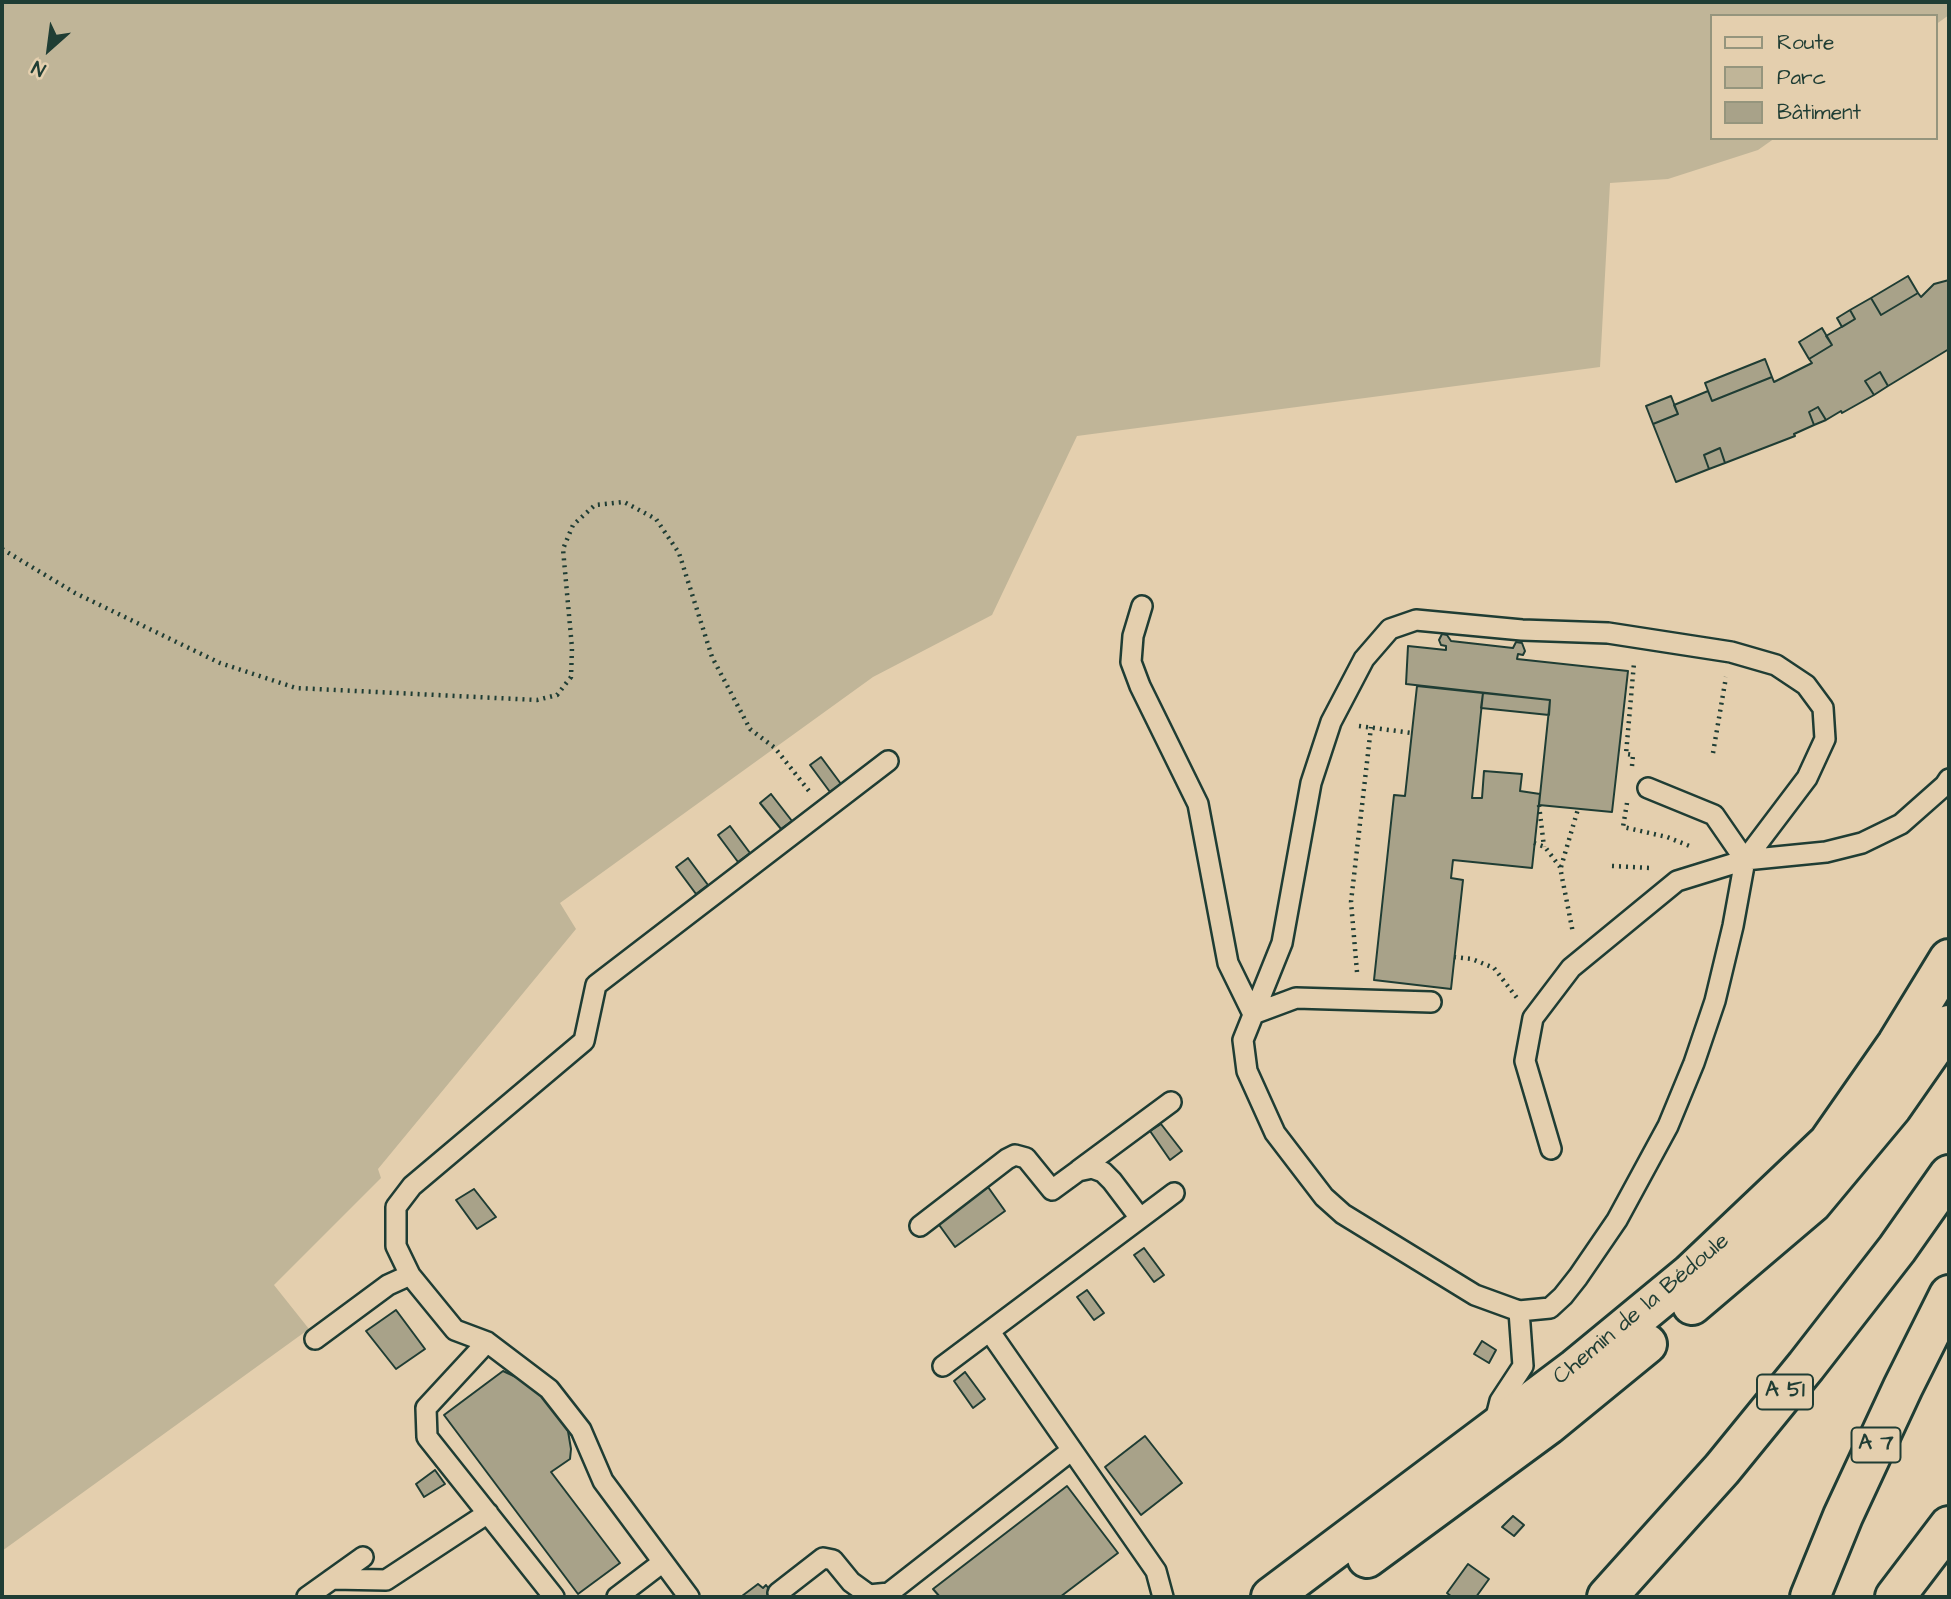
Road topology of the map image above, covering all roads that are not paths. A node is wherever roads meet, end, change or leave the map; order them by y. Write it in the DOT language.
graph roads {
  1 [pos="1142,606"];
  2 [pos="888,761"];
  3 [pos="1949,779"];
  4 [pos="1648,788"];
  5 [pos="1745,860"];
  6 [pos="1949,959"];
  7 [pos="1431,1002"];
  8 [pos="1253,1014"];
  9 [pos="1949,1025"];
  10 [pos="1171,1102"];
  11 [pos="1551,1149"];
  12 [pos="1078,1171"];
  13 [pos="1949,1175"];
  14 [pos="1174,1193"];
  15 [pos="1140,1219"];
  16 [pos="920,1226"];
  17 [pos="410,1275"];
  18 [pos="1949,1295"];
  19 [pos="1519,1311"];
  20 [pos="989,1332"];
  21 [pos="315,1339"];
  22 [pos="487,1342"];
  23 [pos="943,1366"];
  24 [pos="1501,1443"];
  25 [pos="1072,1450"];
  26 [pos="488,1513"];
  27 [pos="1949,1526"];
  28 [pos="363,1557"];
  29 [pos="663,1562"];
  30 [pos="332,1579"];
  31 [pos="778,1593"];
  32 [pos="890,1595"];
  33 [pos="307,1597"];
  34 [pos="554,1597"];
  35 [pos="617,1597"];
  36 [pos="689,1597"];
  37 [pos="1163,1597"];
  38 [pos="1271,1597"];
  39 [pos="1314,1597"];
  40 [pos="1607,1597"];
  41 [pos="1810,1597"];
  42 [pos="1895,1597"];
  1 -- 8 [label="lane"];
  2 -- 17 [label="lane"];
  3 -- 5 [label="lane"];
  4 -- 5 [label="lane"];
  5 -- 8 [label="lane"];
  5 -- 11 [label="lane"];
  5 -- 19 [label="lane"];
  6 -- 24 [label="main road, Chemin de la Bédoule"];
  7 -- 8 [label="lane"];
  8 -- 19 [label="lane"];
  9 -- 24 [label="main road, Chemin de la Bédoule"];
  10 -- 12 [label="lane"];
  12 -- 15 [label="lane"];
  12 -- 16 [label="lane"];
  13 -- 40 [label="main road, A 51"];
  14 -- 15 [label="lane"];
  15 -- 20 [label="lane"];
  17 -- 21 [label="lane"];
  17 -- 22 [label="lane"];
  18 -- 41 [label="main road, A 7"];
  19 -- 24 [label="lane"];
  20 -- 23 [label="lane"];
  20 -- 25 [label="lane"];
  22 -- 26 [label="lane"];
  22 -- 29 [label="lane"];
  24 -- 38 [label="main road, Chemin de la Bédoule"];
  24 -- 39 [label="main road, Chemin de la Bédoule"];
  25 -- 32 [label="lane"];
  25 -- 37 [label="lane"];
  26 -- 30 [label="lane"];
  26 -- 34 [label="lane"];
  27 -- 42 [label="main road"];
  28 -- 30 [label="lane"];
  29 -- 35 [label="lane"];
  29 -- 36 [label="lane"];
  30 -- 33 [label="lane"];
  31 -- 32 [label="lane"];
}
